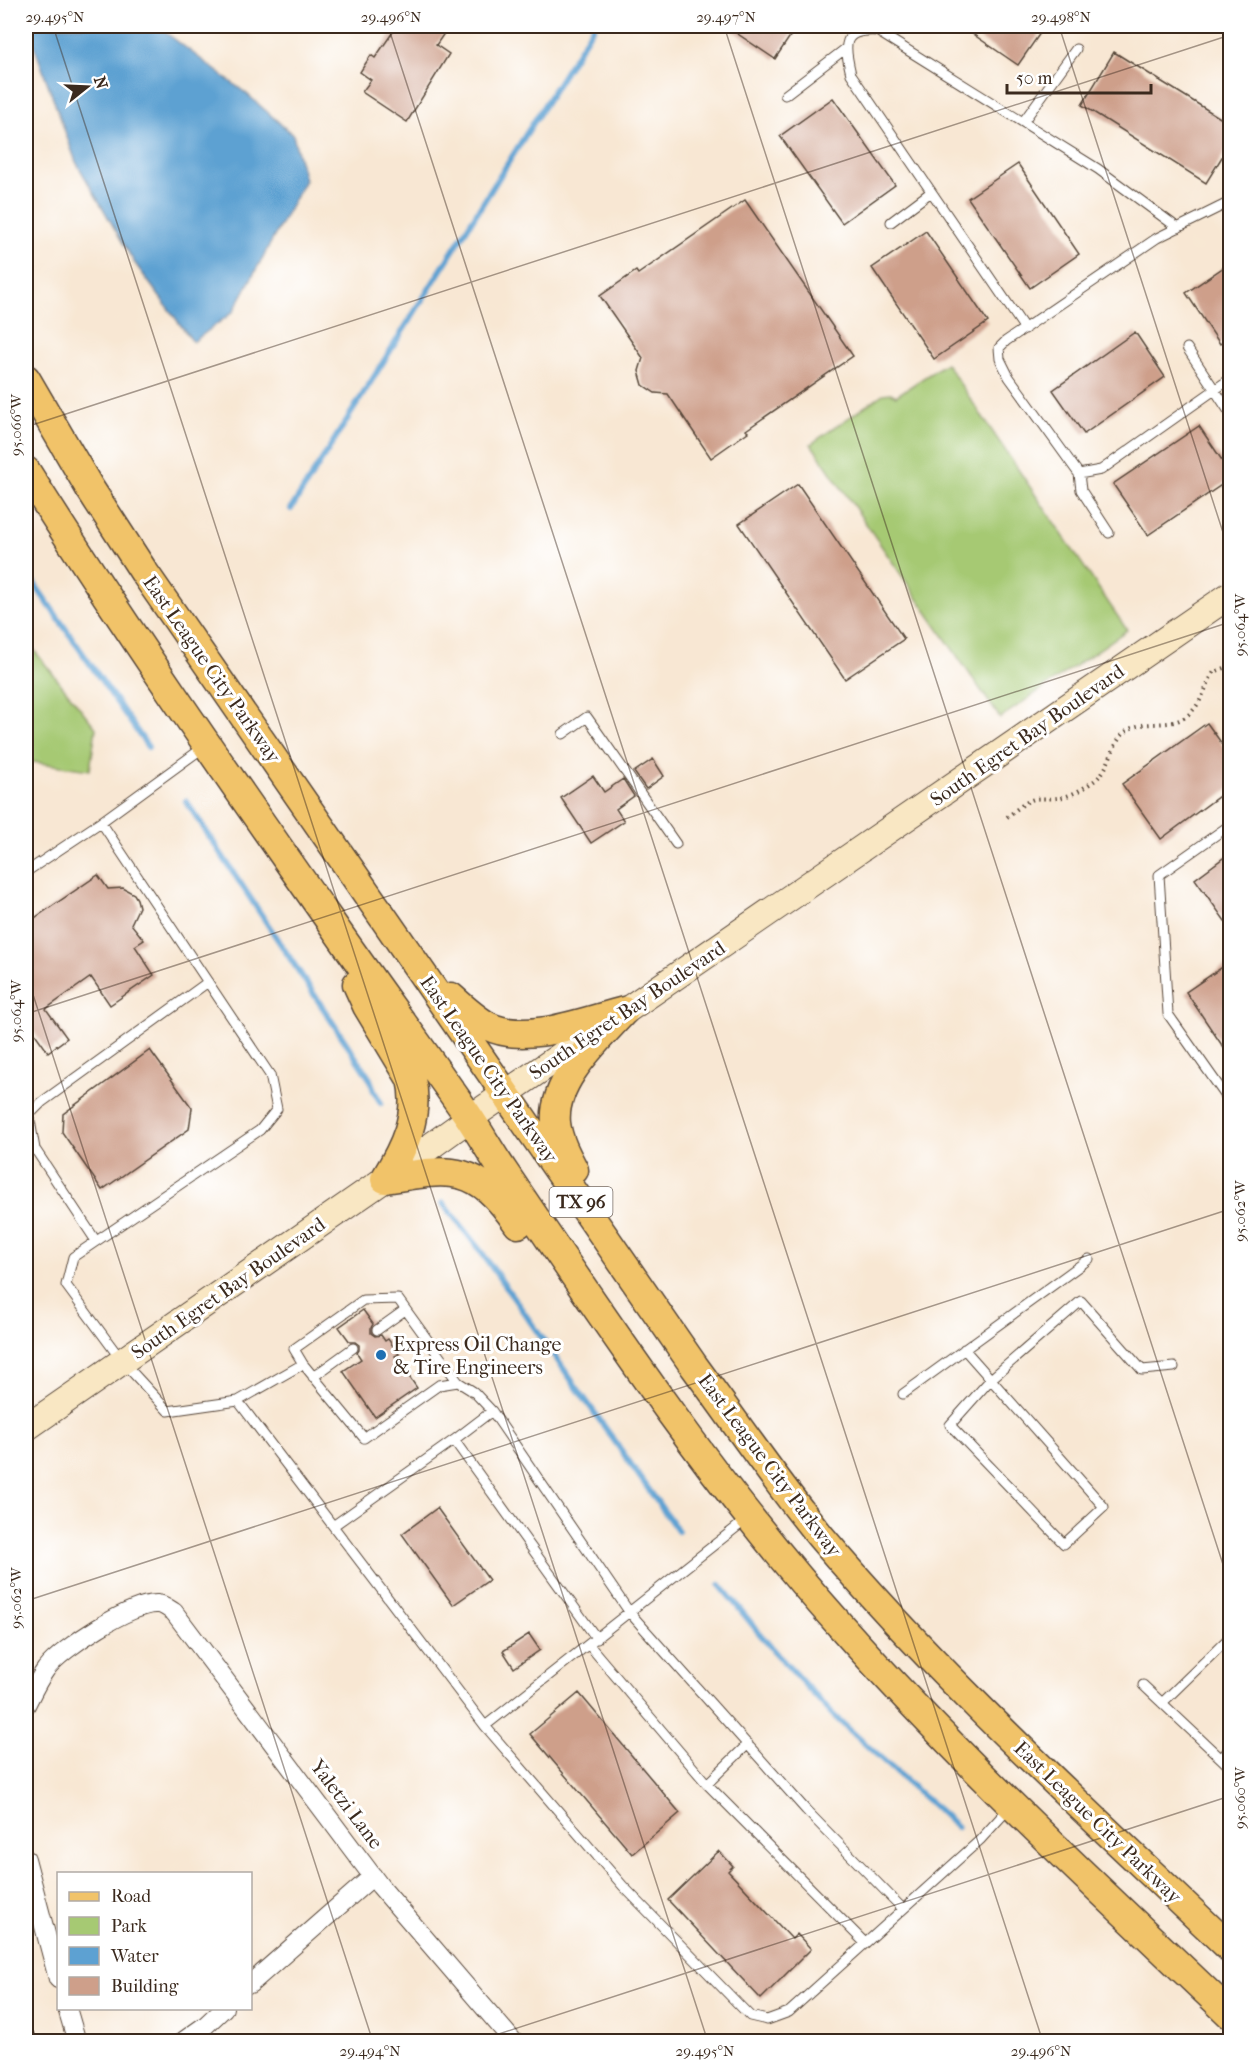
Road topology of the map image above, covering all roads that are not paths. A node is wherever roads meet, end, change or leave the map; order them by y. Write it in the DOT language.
graph roads {
  1 [pos="854,29"];
  2 [pos="845,49"];
  3 [pos="1076,49"];
  4 [pos="785,95"];
  5 [pos="1023,122"];
  6 [pos="931,192"];
  7 [pos="1230,202"];
  8 [pos="891,222"];
  9 [pos="1178,228"];
  10 [pos="1025,328"];
  11 [pos="1187,348"];
  12 [pos="26,379"];
  13 [pos="1230,379"];
  14 [pos="1215,390"];
  15 [pos="1230,413"];
  16 [pos="26,471"];
  17 [pos="1079,474"];
  18 [pos="1109,533"];
  19 [pos="1227,606"];
  20 [pos="563,734"];
  21 [pos="208,744"];
  22 [pos="101,822"];
  23 [pos="1230,825"];
  24 [pos="676,844"];
  25 [pos="26,872"];
  26 [pos="330,921"];
  27 [pos="428,980"];
  28 [pos="208,982"];
  29 [pos="624,1011"];
  30 [pos="507,1092"];
  31 [pos="1230,1102"];
  32 [pos="470,1118"];
  33 [pos="385,1179"];
  34 [pos="603,1235"];
  35 [pos="96,1241"];
  36 [pos="1089,1259"];
  37 [pos="405,1310"];
  38 [pos="377,1330"];
  39 [pos="353,1348"];
  40 [pos="964,1350"];
  41 [pos="122,1361"];
  42 [pos="303,1364"];
  43 [pos="1174,1366"];
  44 [pos="314,1377"];
  45 [pos="991,1379"];
  46 [pos="458,1382"];
  47 [pos="653,1388"];
  48 [pos="903,1394"];
  49 [pos="238,1401"];
  50 [pos="492,1412"];
  51 [pos="26,1428"];
  52 [pos="454,1440"];
  53 [pos="749,1517"];
  54 [pos="333,1526"];
  55 [pos="630,1613"];
  56 [pos="1230,1637"];
  57 [pos="593,1642"];
  58 [pos="1143,1685"];
  59 [pos="1162,1703"];
  60 [pos="26,1705"];
  61 [pos="485,1726"];
  62 [pos="748,1744"];
  63 [pos="1230,1748"];
  64 [pos="1221,1758"];
  65 [pos="1230,1767"];
  66 [pos="707,1784"];
  67 [pos="1013,1805"];
  68 [pos="26,1859"];
  69 [pos="373,1876"];
  70 [pos="903,1909"];
  71 [pos="865,1943"];
  72 [pos="1230,1948"];
  73 [pos="57,1975"];
  74 [pos="252,1982"];
  75 [pos="68,2010"];
  76 [pos="222,2010"];
  77 [pos="1230,2014"];
  78 [pos="77,2042"];
  79 [pos="182,2042"];
  80 [pos="514,2042"];
  1 -- 2 [label="lane"];
  1 -- 5 [label="lane"];
  2 -- 4 [label="lane"];
  2 -- 6 [label="lane"];
  3 -- 5 [label="lane"];
  5 -- 9 [label="lane"];
  6 -- 8 [label="lane"];
  6 -- 10 [label="lane"];
  7 -- 9 [label="lane"];
  9 -- 10 [label="lane"];
  10 -- 17 [label="lane"];
  11 -- 14 [label="lane"];
  12 -- 27 [label="main road, East League City Parkway / TX 96"];
  13 -- 14 [label="lane"];
  14 -- 15 [label="lane"];
  14 -- 17 [label="lane"];
  16 -- 21 [label="main road, TX 96"];
  17 -- 18 [label="lane"];
  19 -- 29 [label="main road, South Egret Bay Boulevard"];
  20 -- 24 [label="lane"];
  21 -- 22 [label="lane"];
  21 -- 26 [label="main road, TX 96"];
  22 -- 25 [label="lane"];
  22 -- 28 [label="lane"];
  23 -- 31 [label="lane"];
  26 -- 32 [label="main road, TX 96"];
  26 -- 33 [label="main road"];
  27 -- 29 [label="main road"];
  27 -- 30 [label="main road, East League City Parkway / TX 96"];
  28 -- 35 [label="lane"];
  28 -- 35 [label="lane"];
  29 -- 30 [label="main road, South Egret Bay Boulevard"];
  29 -- 34 [label="main road"];
  30 -- 32 [label="main road, South Egret Bay Boulevard"];
  30 -- 34 [label="main road, East League City Parkway / TX 96"];
  32 -- 33 [label="main road, South Egret Bay Boulevard"];
  32 -- 47 [label="main road, TX 96"];
  33 -- 41 [label="main road, South Egret Bay Boulevard"];
  33 -- 47 [label="main road"];
  34 -- 72 [label="main road, East League City Parkway / TX 96"];
  35 -- 41 [label="lane"];
  36 -- 40 [label="lane"];
  37 -- 38 [label="lane"];
  37 -- 42 [label="lane"];
  37 -- 46 [label="lane"];
  39 -- 44 [label="lane"];
  40 -- 45 [label="lane"];
  40 -- 48 [label="lane"];
  41 -- 49 [label="lane"];
  41 -- 51 [label="main road, South Egret Bay Boulevard"];
  42 -- 44 [label="lane"];
  42 -- 49 [label="lane"];
  43 -- 45 [label="lane"];
  44 -- 46 [label="lane"];
  45 -- 45 [label="lane"];
  46 -- 50 [label="lane"];
  47 -- 53 [label="main road, TX 96"];
  49 -- 54 [label="lane"];
  50 -- 52 [label="lane"];
  50 -- 55 [label="lane"];
  52 -- 54 [label="lane"];
  52 -- 57 [label="lane"];
  53 -- 55 [label="lane"];
  53 -- 67 [label="main road, TX 96"];
  54 -- 61 [label="lane"];
  55 -- 57 [label="lane"];
  55 -- 62 [label="lane"];
  56 -- 59 [label="lane"];
  57 -- 61 [label="lane"];
  57 -- 66 [label="lane"];
  58 -- 59 [label="lane"];
  59 -- 64 [label="lane"];
  60 -- 69 [label="street, Yaletzi Lane"];
  61 -- 71 [label="lane"];
  62 -- 66 [label="lane"];
  62 -- 70 [label="lane"];
  63 -- 64 [label="lane"];
  64 -- 65 [label="lane"];
  66 -- 71 [label="lane"];
  67 -- 70 [label="lane"];
  67 -- 77 [label="main road, TX 96"];
  68 -- 73 [label="street"];
  69 -- 74 [label="street"];
  69 -- 80 [label="street, Yaletzi Lane"];
  70 -- 71 [label="lane"];
  75 -- 78 [label="street"];
  76 -- 79 [label="street"];
}
